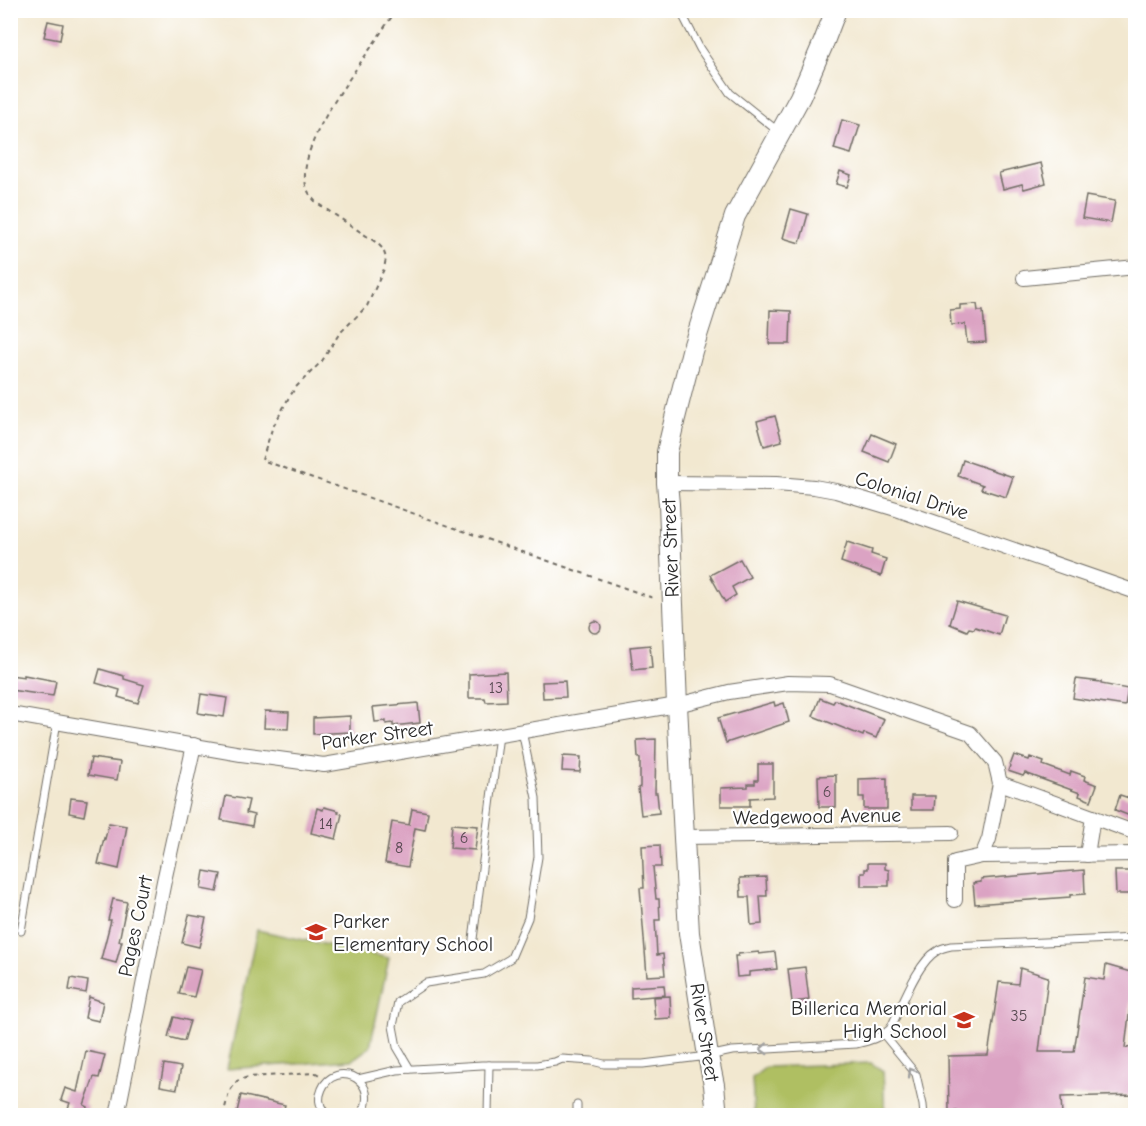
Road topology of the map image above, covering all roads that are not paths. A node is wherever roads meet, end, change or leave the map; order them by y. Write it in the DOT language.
graph roads {
  1 [pos="680,10"];
  2 [pos="836,10"];
  3 [pos="780,133"];
  4 [pos="1136,267"];
  5 [pos="1024,278"];
  6 [pos="667,483"];
  7 [pos="1136,592"];
  8 [pos="677,705"];
  9 [pos="10,714"];
  10 [pos="57,722"];
  11 [pos="522,731"];
  12 [pos="499,735"];
  13 [pos="194,745"];
  14 [pos="1000,783"];
  15 [pos="1093,817"];
  16 [pos="1136,832"];
  17 [pos="951,834"];
  18 [pos="684,837"];
  19 [pos="1136,854"];
  20 [pos="1087,855"];
  21 [pos="982,856"];
  22 [pos="955,900"];
  23 [pos="21,932"];
  24 [pos="1136,938"];
  25 [pos="472,948"];
  26 [pos="884,1035"];
  27 [pos="708,1056"];
  28 [pos="489,1065"];
  29 [pos="410,1070"];
  30 [pos="358,1079"];
  31 [pos="577,1105"];
  32 [pos="117,1116"];
  33 [pos="328,1116"];
  34 [pos="360,1116"];
  35 [pos="488,1116"];
  36 [pos="577,1116"];
  37 [pos="717,1116"];
  38 [pos="924,1116"];
  1 -- 3 [label="lane"];
  2 -- 3 [label="main road, River Street"];
  3 -- 6 [label="main road, River Street"];
  4 -- 5 [label="street"];
  6 -- 7 [label="street, Colonial Drive"];
  6 -- 8 [label="main road, River Street"];
  8 -- 11 [label="street, Parker Street"];
  8 -- 14 [label="street, Parker Street"];
  8 -- 18 [label="main road, River Street"];
  9 -- 10 [label="street, Parker Street"];
  10 -- 13 [label="street, Parker Street"];
  10 -- 23 [label="lane"];
  11 -- 12 [label="street, Parker Street"];
  11 -- 29 [label="lane"];
  12 -- 13 [label="street, Parker Street"];
  12 -- 25 [label="lane"];
  13 -- 32 [label="street, Pages Court"];
  14 -- 15 [label="street"];
  14 -- 21 [label="street"];
  15 -- 16 [label="street"];
  15 -- 20 [label="street"];
  17 -- 18 [label="street, Wedgewood Avenue"];
  18 -- 27 [label="main road, River Street"];
  19 -- 20 [label="street"];
  20 -- 21 [label="street"];
  21 -- 22 [label="street"];
  24 -- 26 [label="lane"];
  26 -- 27 [label="lane, one-way"];
  38 -- 26 [label="lane, one-way"];
  27 -- 28 [label="lane"];
  27 -- 37 [label="main road, River Street"];
  28 -- 29 [label="lane"];
  28 -- 35 [label="lane"];
  29 -- 30 [label="lane"];
  30 -- 33 [label="lane"];
  30 -- 34 [label="lane"];
  31 -- 36 [label="lane"];
}
